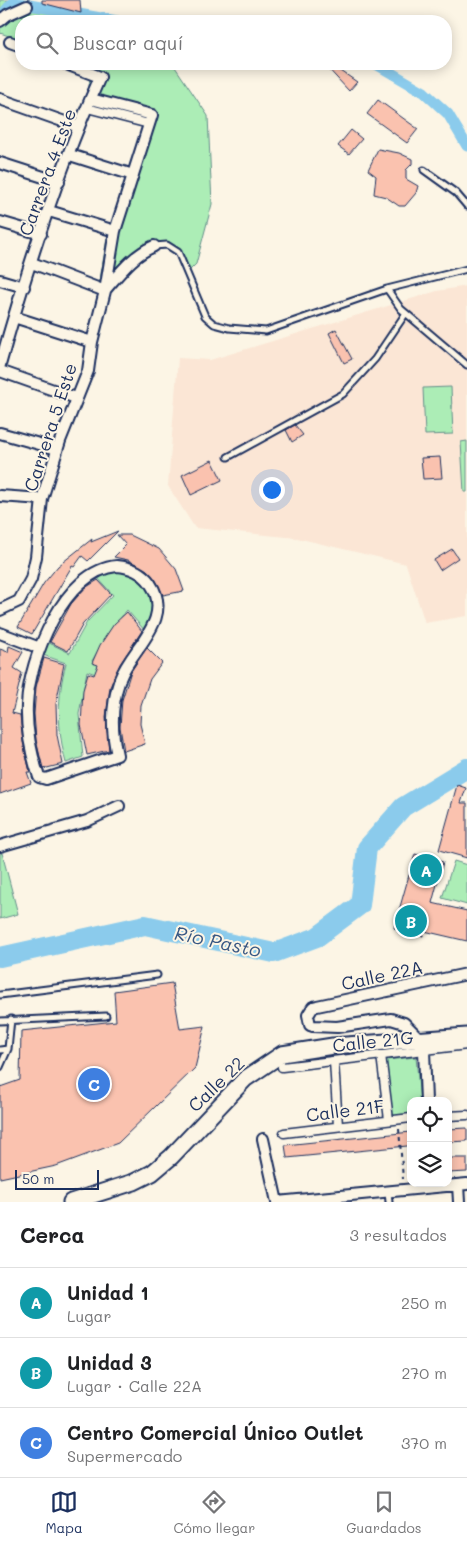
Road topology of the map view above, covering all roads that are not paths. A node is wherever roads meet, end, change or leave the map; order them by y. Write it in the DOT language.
graph roads {
  1 [pos="27,6"];
  2 [pos="0,21"];
  3 [pos="10,42"];
  4 [pos="15,44"];
  5 [pos="82,70"];
  6 [pos="0,99"];
  7 [pos="89,103"];
  8 [pos="79,127"];
  9 [pos="70,155"];
  10 [pos="0,163"];
  11 [pos="424,170"];
  12 [pos="132,176"];
  13 [pos="59,182"];
  14 [pos="467,206"];
  15 [pos="50,211"];
  16 [pos="0,222"];
  17 [pos="115,231"];
  18 [pos="42,234"];
  19 [pos="154,246"];
  20 [pos="32,263"];
  21 [pos="467,269"];
  22 [pos="0,280"];
  23 [pos="24,287"];
  24 [pos="387,289"];
  25 [pos="105,291"];
  26 [pos="406,313"];
  27 [pos="14,317"];
  28 [pos="3,339"];
  29 [pos="92,342"];
  30 [pos="0,365"];
  31 [pos="467,365"];
  32 [pos="0,371"];
  33 [pos="76,398"];
  34 [pos="0,433"];
  35 [pos="57,449"];
  36 [pos="228,457"];
  37 [pos="0,496"];
  38 [pos="42,499"];
  39 [pos="0,610"];
  40 [pos="0,633"];
  41 [pos="40,648"];
  42 [pos="119,806"];
  43 [pos="0,846"];
  44 [pos="157,974"];
  45 [pos="467,974"];
  46 [pos="0,995"];
  47 [pos="106,1016"];
  48 [pos="11,1020"];
  49 [pos="0,1022"];
  50 [pos="467,1036"];
  51 [pos="423,1045"];
  52 [pos="467,1045"];
  53 [pos="8,1049"];
  54 [pos="0,1050"];
  55 [pos="381,1055"];
  56 [pos="334,1060"];
  57 [pos="282,1066"];
  58 [pos="0,1067"];
  59 [pos="426,1097"];
  60 [pos="467,1115"];
  61 [pos="452,1116"];
  62 [pos="407,1118"];
  63 [pos="389,1120"];
  64 [pos="338,1126"];
  65 [pos="284,1134"];
  66 [pos="263,1139"];
  67 [pos="463,1185"];
  68 [pos="388,1197"];
  69 [pos="316,1200"];
  70 [pos="71,1202"];
  71 [pos="277,1202"];
  72 [pos="459,1202"];
  1 -- 2 [label="street"];
  3 -- 4 [label="street"];
  5 -- 7 [label="street, Carrera 4 Este"];
  6 -- 8 [label="street"];
  7 -- 8 [label="street, Carrera 4 Este"];
  7 -- 12 [label="street, Carrera 5 Este"];
  8 -- 9 [label="street, Carrera 4 Este"];
  9 -- 12 [label="street"];
  9 -- 13 [label="street, Carrera 4 Este"];
  10 -- 13 [label="street"];
  11 -- 14 [label="lane"];
  12 -- 17 [label="street, Carrera 5 Este"];
  13 -- 15 [label="street, Carrera 4 Este"];
  15 -- 17 [label="street"];
  15 -- 18 [label="street, Carrera 4 Este"];
  16 -- 18 [label="street"];
  17 -- 25 [label="street, Carrera 5 Este"];
  18 -- 20 [label="street, Carrera 4 Este"];
  19 -- 24 [label="lane"];
  19 -- 25 [label="street, Carrera 5 Este"];
  20 -- 23 [label="street, Carrera 4 Este"];
  20 -- 25 [label="street"];
  21 -- 24 [label="lane"];
  22 -- 23 [label="street"];
  23 -- 27 [label="street, Carrera 4 Este"];
  24 -- 26 [label="lane"];
  25 -- 29 [label="street, Carrera 5 Este"];
  26 -- 31 [label="lane"];
  26 -- 36 [label="lane"];
  27 -- 28 [label="street, Carrera 4 Este"];
  27 -- 29 [label="street"];
  28 -- 30 [label="street, Carrera 4 Este"];
  29 -- 33 [label="street, Carrera 5 Este"];
  32 -- 33 [label="street"];
  33 -- 35 [label="street, Carrera 5 Este"];
  34 -- 35 [label="street"];
  35 -- 38 [label="street, Carrera 5 Este"];
  37 -- 38 [label="street"];
  38 -- 39 [label="street, Carrera 5 Este"];
  40 -- 41 [label="street"];
  41 -- 41 [label="street"];
  42 -- 43 [label="street"];
  44 -- 46 [label="lane"];
  45 -- 51 [label="street, Calle 22A"];
  47 -- 48 [label="lane"];
  48 -- 49 [label="lane"];
  48 -- 53 [label="lane"];
  50 -- 51 [label="main road, Calle 22"];
  51 -- 52 [label="street, Calle 21G"];
  51 -- 55 [label="street, Calle 21G"];
  51 -- 59 [label="street"];
  51 -- 70 [label="main road, Calle 22"];
  53 -- 54 [label="lane"];
  53 -- 58 [label="lane"];
  55 -- 56 [label="street, Calle 21G"];
  55 -- 63 [label="street"];
  56 -- 57 [label="street, Calle 21G"];
  56 -- 64 [label="street"];
  60 -- 61 [label="street"];
  62 -- 63 [label="street, Calle 21F"];
  63 -- 64 [label="street, Calle 21F"];
  64 -- 65 [label="street, Calle 21F"];
  66 -- 71 [label="street"];
  67 -- 68 [label="street"];
  67 -- 72 [label="street"];
  68 -- 69 [label="street"];
  69 -- 71 [label="street"];
}
